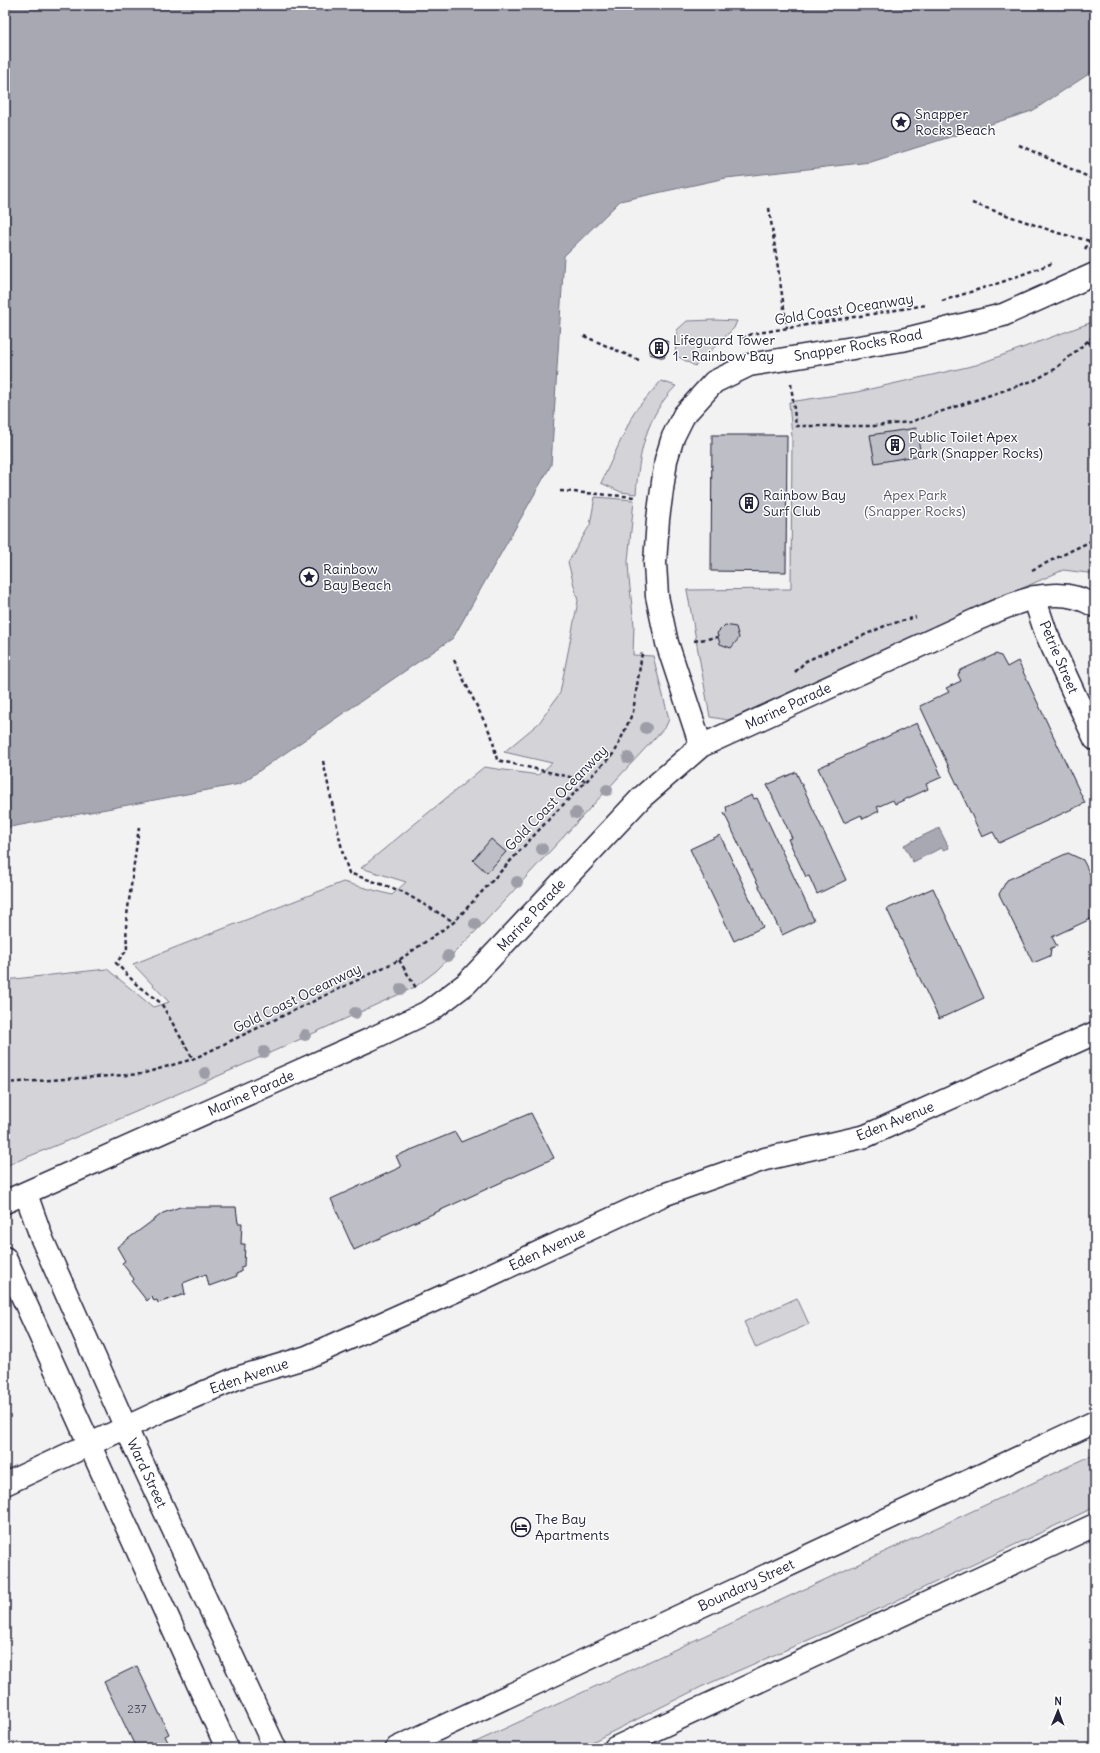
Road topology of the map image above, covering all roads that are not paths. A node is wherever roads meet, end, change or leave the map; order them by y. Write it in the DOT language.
graph roads {
  1 [pos="1095,274"];
  2 [pos="1034,597"];
  3 [pos="1095,606"];
  4 [pos="1095,739"];
  5 [pos="701,746"];
  6 [pos="1095,1033"];
  7 [pos="26,1194"];
  8 [pos="5,1202"];
  9 [pos="5,1258"];
  10 [pos="1095,1422"];
  11 [pos="126,1428"];
  12 [pos="90,1444"];
  13 [pos="5,1484"];
  14 [pos="1095,1525"];
  15 [pos="228,1748"];
  16 [pos="275,1748"];
  17 [pos="397,1748"];
  18 [pos="615,1748"];
  1 -- 5 [label="street, Snapper Rocks Road"];
  2 -- 3 [label="street, Marine Parade"];
  2 -- 4 [label="street, Petrie Street"];
  2 -- 5 [label="street, Marine Parade"];
  5 -- 7 [label="street, Marine Parade"];
  6 -- 11 [label="street, Eden Avenue"];
  7 -- 8 [label="street, Marine Parade"];
  7 -- 11 [label="street, Ward Street"];
  9 -- 12 [label="street"];
  10 -- 17 [label="street, Boundary Street"];
  11 -- 12 [label="street, Eden Avenue"];
  11 -- 16 [label="street, Ward Street"];
  12 -- 13 [label="street, Eden Avenue"];
  12 -- 15 [label="street"];
  14 -- 18 [label="street"];
}
